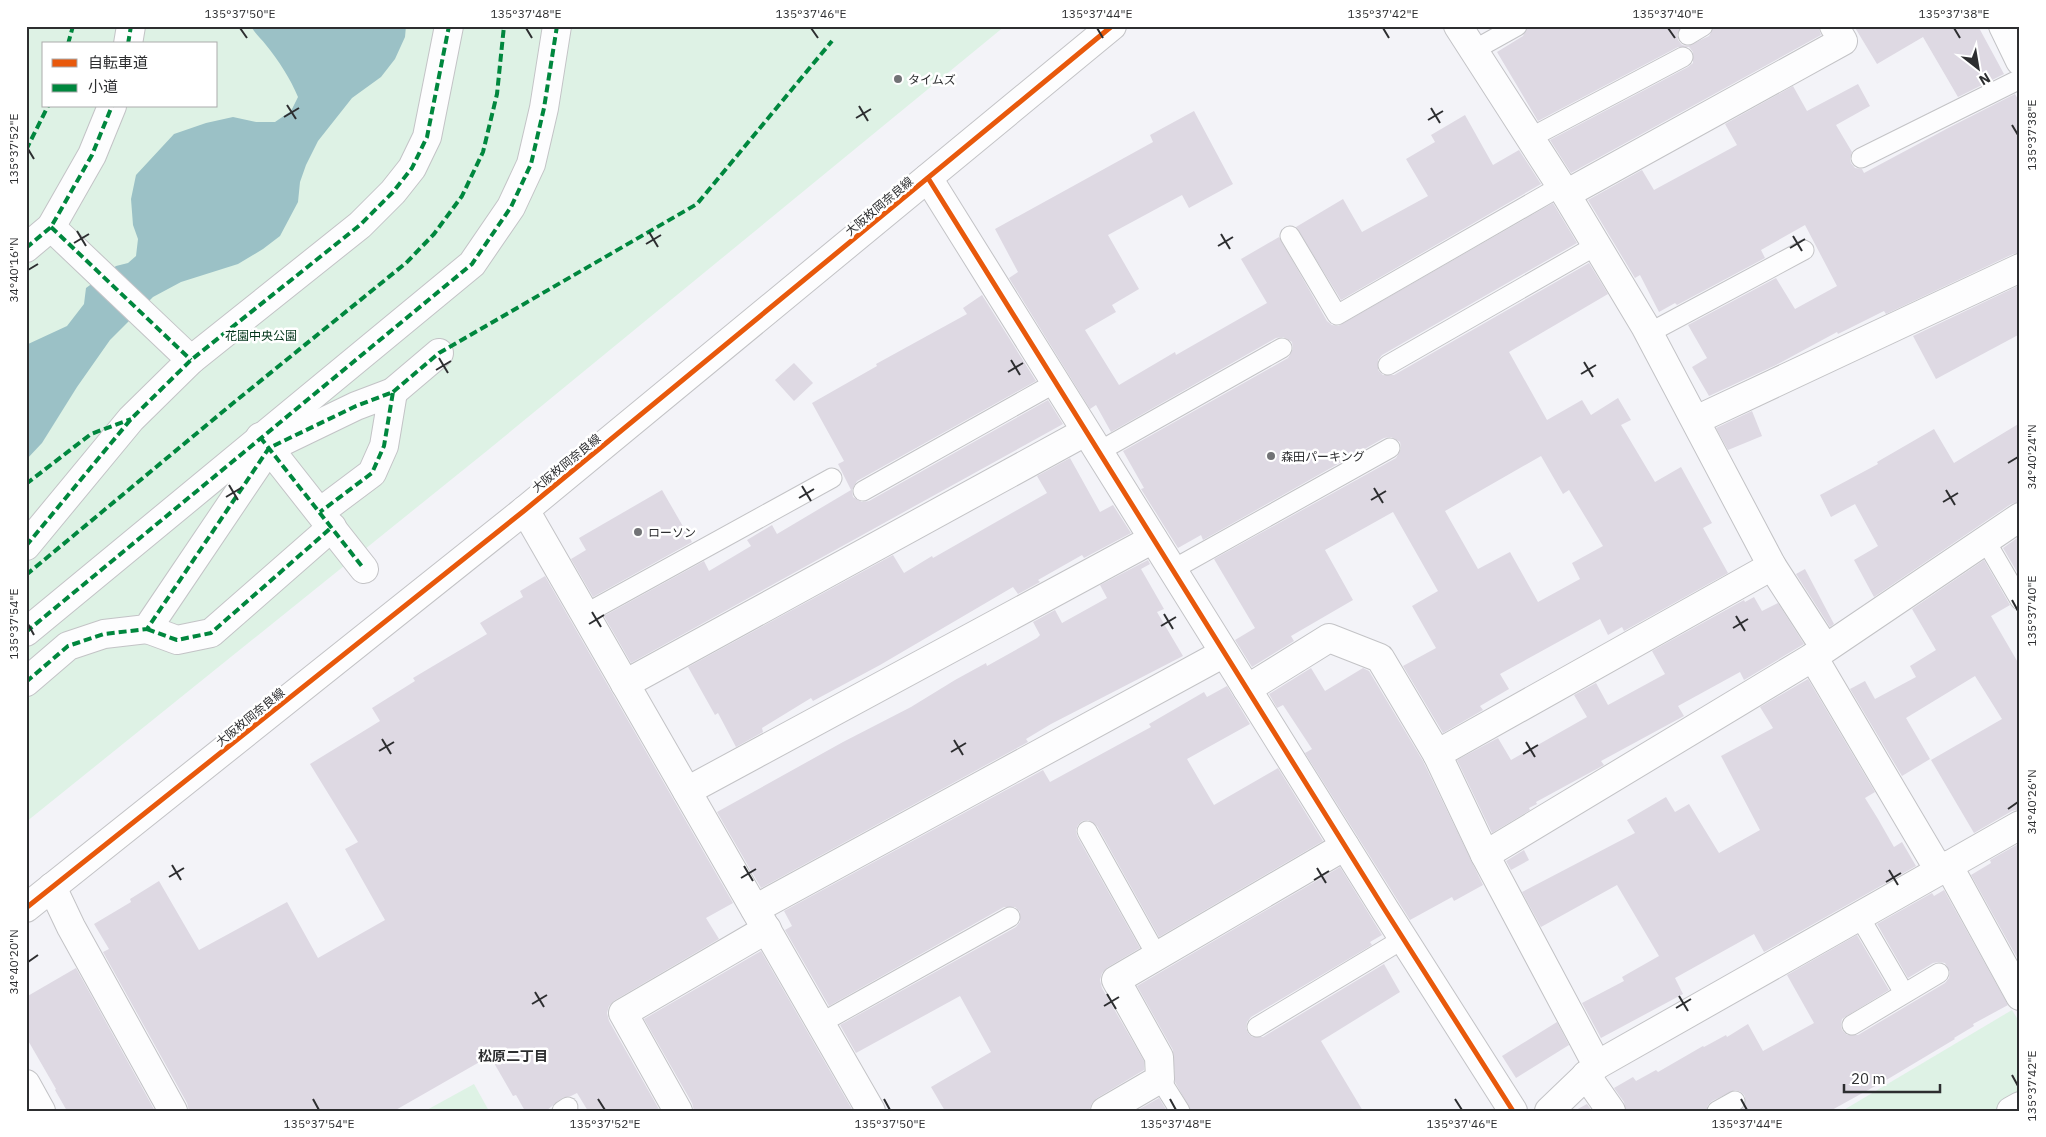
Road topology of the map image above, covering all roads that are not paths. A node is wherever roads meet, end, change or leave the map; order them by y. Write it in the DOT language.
graph roads {
  1 [pos="130,26"];
  2 [pos="449,26"];
  3 [pos="557,26"];
  4 [pos="1112,26"];
  5 [pos="1458,26"];
  6 [pos="1517,26"];
  7 [pos="1834,26"];
  8 [pos="2003,26"];
  9 [pos="128,42"];
  10 [pos="1474,50"];
  11 [pos="1682,57"];
  12 [pos="2020,61"];
  13 [pos="2020,79"];
  14 [pos="111,108"];
  15 [pos="1530,138"];
  16 [pos="1861,158"];
  17 [pos="928,178"];
  18 [pos="1564,190"];
  19 [pos="51,227"];
  20 [pos="1290,236"];
  21 [pos="1597,245"];
  22 [pos="26,248"];
  23 [pos="1804,250"];
  24 [pos="2020,268"];
  25 [pos="1649,333"];
  26 [pos="1282,348"];
  27 [pos="439,354"];
  28 [pos="191,360"];
  29 [pos="1388,365"];
  30 [pos="1055,383"];
  31 [pos="393,392"];
  32 [pos="1696,420"];
  33 [pos="1092,442"];
  34 [pos="265,443"];
  35 [pos="1390,448"];
  36 [pos="832,478"];
  37 [pos="863,490"];
  38 [pos="525,510"];
  39 [pos="2020,517"];
  40 [pos="326,520"];
  41 [pos="1153,539"];
  42 [pos="1986,540"];
  43 [pos="26,546"];
  44 [pos="1772,566"];
  45 [pos="364,569"];
  46 [pos="1172,570"];
  47 [pos="2020,600"];
  48 [pos="585,614"];
  49 [pos="147,629"];
  50 [pos="26,632"];
  51 [pos="1819,652"];
  52 [pos="1224,653"];
  53 [pos="26,682"];
  54 [pos="626,684"];
  55 [pos="1247,689"];
  56 [pos="1437,754"];
  57 [pos="687,791"];
  58 [pos="2020,825"];
  59 [pos="1087,831"];
  60 [pos="1345,846"];
  61 [pos="1485,854"];
  62 [pos="1943,868"];
  63 [pos="52,887"];
  64 [pos="26,908"];
  65 [pos="1859,916"];
  66 [pos="1010,917"];
  67 [pos="761,919"];
  68 [pos="1403,939"];
  69 [pos="1157,956"];
  70 [pos="1939,973"];
  71 [pos="1904,994"];
  72 [pos="2020,996"];
  73 [pos="821,1023"];
  74 [pos="1852,1024"];
  75 [pos="1257,1026"];
  76 [pos="1591,1070"];
  77 [pos="1160,1079"];
  78 [pos="26,1084"];
  79 [pos="1734,1101"];
  80 [pos="2020,1106"];
  81 [pos="41,1111"];
  82 [pos="173,1111"];
  83 [pos="678,1111"];
  84 [pos="872,1111"];
  85 [pos="1105,1111"];
  86 [pos="1180,1111"];
  87 [pos="1513,1111"];
  88 [pos="1549,1111"];
  89 [pos="1611,1111"];
  90 [pos="1717,1111"];
  91 [pos="2011,1111"];
  1 -- 9 [label="street"];
  2 -- 28 [label="street"];
  3 -- 34 [label="street"];
  4 -- 17 [label="street, 大阪枚岡奈良線"];
  5 -- 10 [label="street"];
  6 -- 10 [label="lane"];
  7 -- 18 [label="street"];
  8 -- 12 [label="street"];
  10 -- 15 [label="street"];
  11 -- 15 [label="lane"];
  13 -- 16 [label="lane"];
  14 -- 19 [label="street"];
  15 -- 18 [label="street"];
  17 -- 30 [label="street"];
  17 -- 38 [label="street, 大阪枚岡奈良線"];
  18 -- 20 [label="lane"];
  18 -- 21 [label="street"];
  19 -- 22 [label="street"];
  19 -- 28 [label="street"];
  21 -- 25 [label="street"];
  21 -- 29 [label="lane"];
  23 -- 25 [label="lane"];
  24 -- 32 [label="street"];
  25 -- 32 [label="street"];
  26 -- 33 [label="lane"];
  27 -- 31 [label="street"];
  28 -- 43 [label="street"];
  30 -- 33 [label="street"];
  30 -- 37 [label="lane"];
  31 -- 34 [label="street"];
  31 -- 40 [label="street"];
  32 -- 44 [label="street"];
  33 -- 41 [label="street"];
  33 -- 54 [label="street"];
  34 -- 40 [label="street"];
  34 -- 49 [label="street"];
  34 -- 50 [label="street"];
  35 -- 46 [label="lane"];
  36 -- 48 [label="lane"];
  38 -- 48 [label="street"];
  38 -- 63 [label="street, 大阪枚岡奈良線"];
  39 -- 42 [label="street"];
  40 -- 45 [label="street"];
  40 -- 49 [label="street"];
  41 -- 46 [label="street"];
  41 -- 57 [label="street"];
  42 -- 47 [label="lane"];
  42 -- 51 [label="street"];
  44 -- 51 [label="street"];
  44 -- 56 [label="street"];
  46 -- 52 [label="street"];
  48 -- 54 [label="street"];
  49 -- 53 [label="street"];
  51 -- 61 [label="street"];
  51 -- 62 [label="street"];
  52 -- 55 [label="street"];
  52 -- 67 [label="street"];
  54 -- 57 [label="street"];
  55 -- 56 [label="street"];
  55 -- 60 [label="street"];
  56 -- 61 [label="street"];
  57 -- 67 [label="street"];
  58 -- 62 [label="street"];
  59 -- 69 [label="lane"];
  60 -- 68 [label="street"];
  60 -- 69 [label="street"];
  61 -- 76 [label="street"];
  62 -- 65 [label="street"];
  62 -- 72 [label="street"];
  63 -- 64 [label="street, 大阪枚岡奈良線"];
  63 -- 82 [label="street"];
  65 -- 71 [label="lane"];
  65 -- 76 [label="street"];
  66 -- 73 [label="lane"];
  67 -- 73 [label="street"];
  67 -- 83 [label="street"];
  68 -- 75 [label="lane"];
  68 -- 87 [label="street"];
  69 -- 77 [label="street"];
  70 -- 71 [label="lane"];
  71 -- 74 [label="lane"];
  73 -- 84 [label="street"];
  76 -- 88 [label="street"];
  76 -- 89 [label="street"];
  77 -- 85 [label="street"];
  77 -- 86 [label="lane"];
  78 -- 81 [label="street"];
  79 -- 90 [label="lane"];
  80 -- 91 [label="street"];
}
